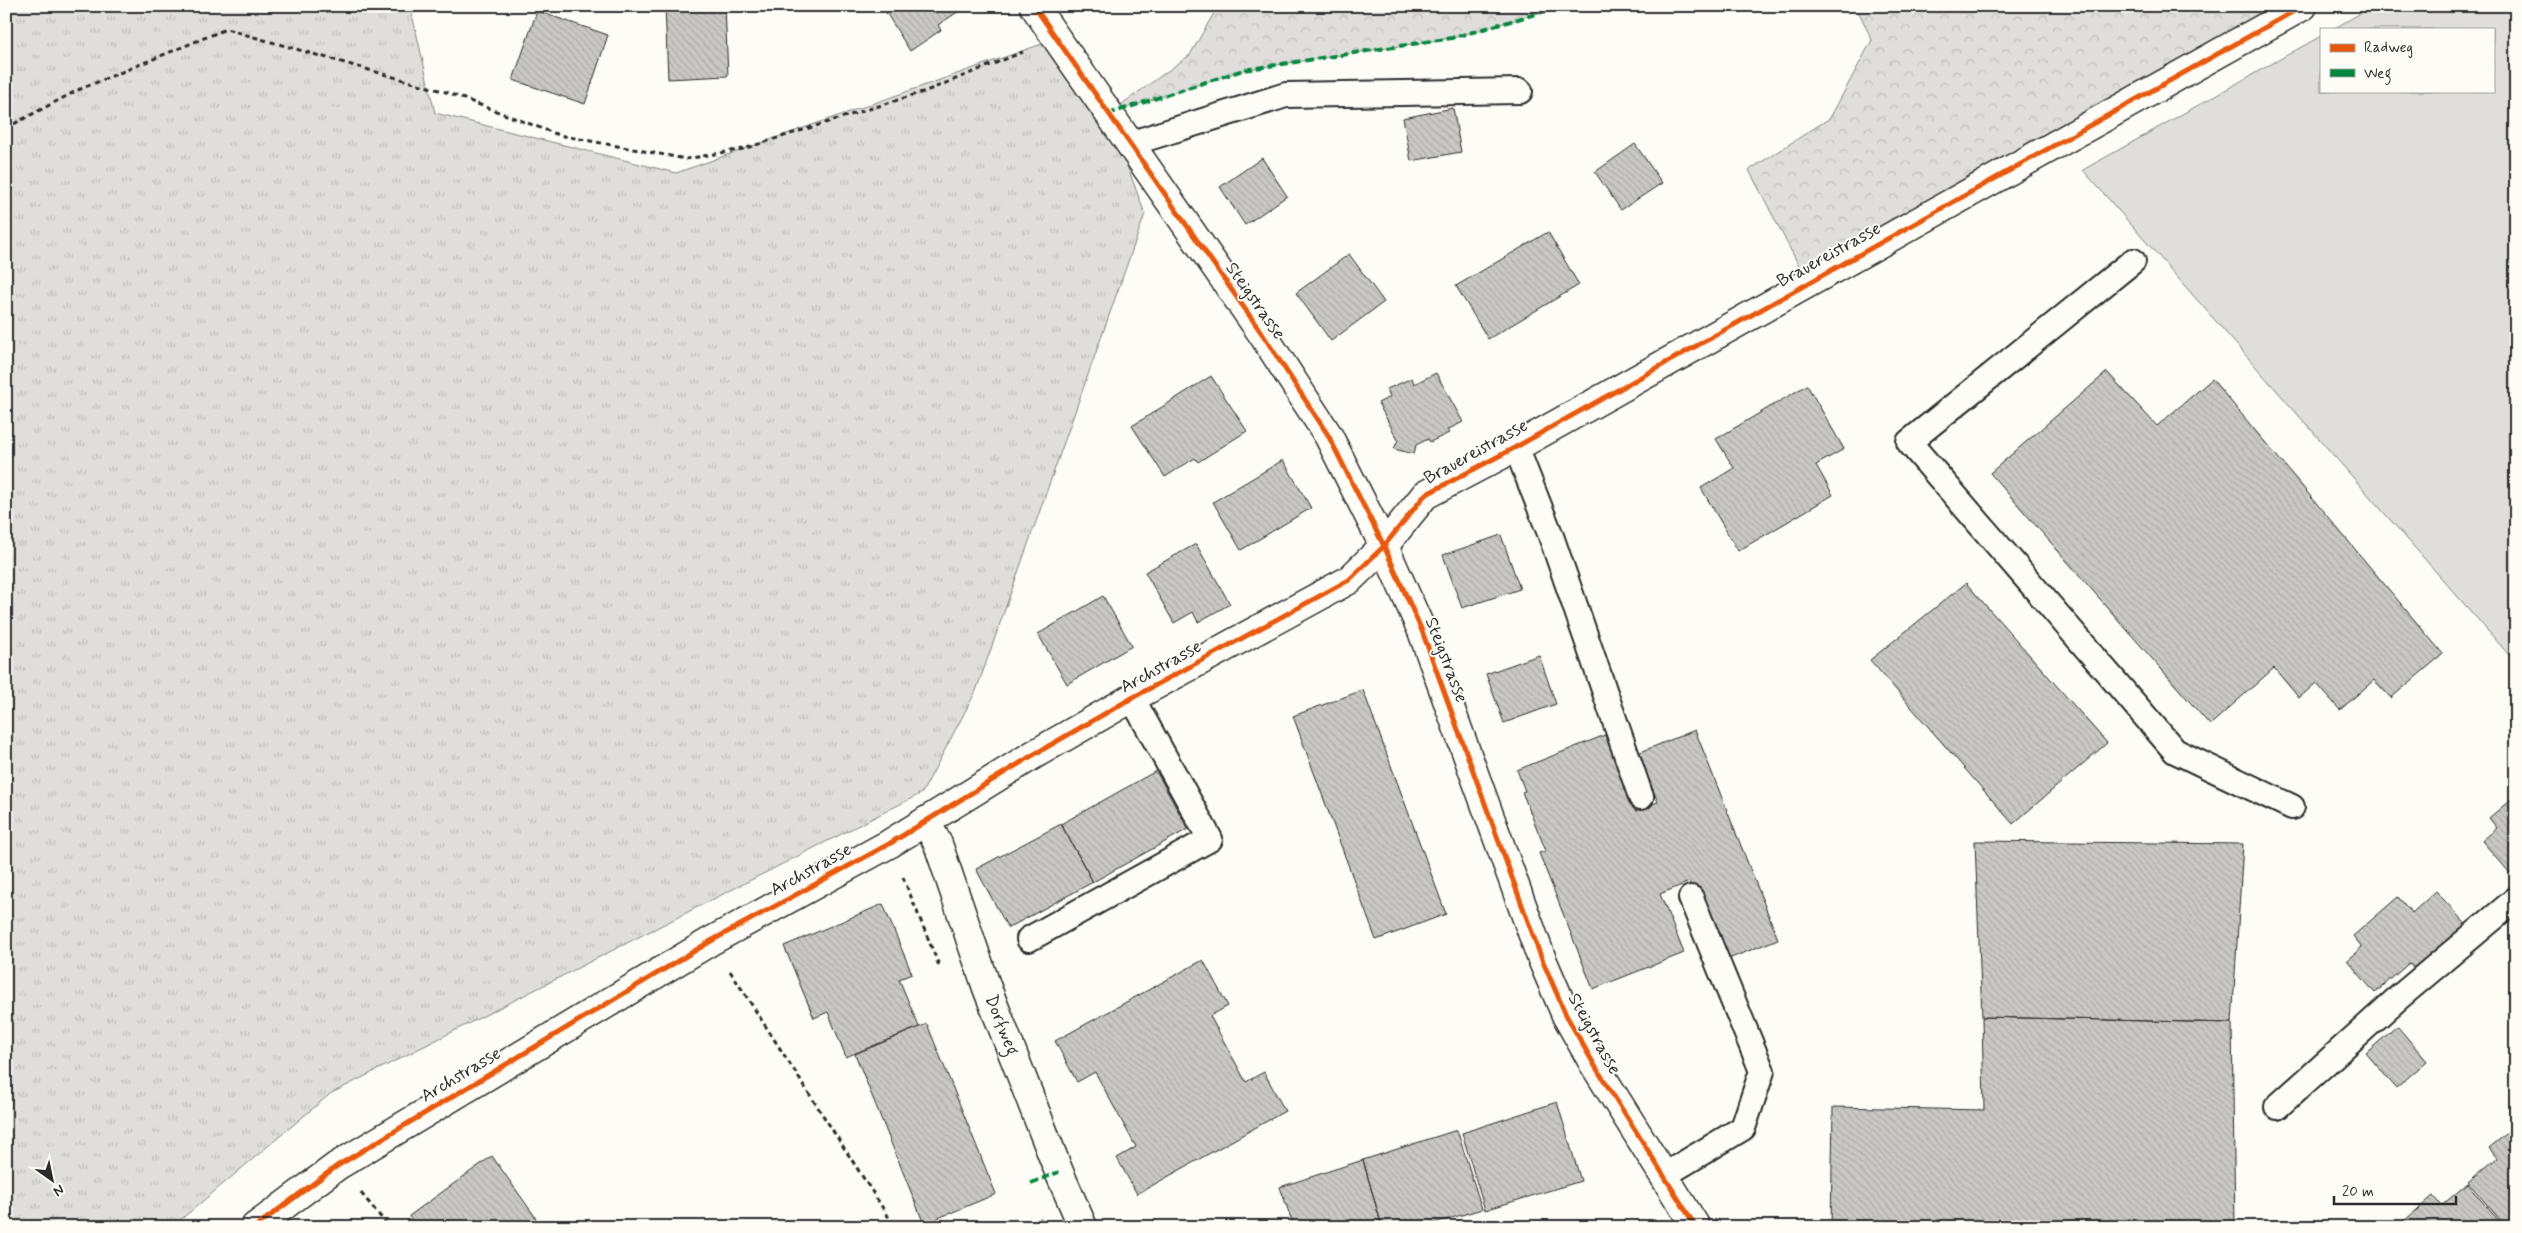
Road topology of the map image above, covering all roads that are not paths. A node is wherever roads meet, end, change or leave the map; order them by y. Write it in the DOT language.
graph roads {
  1 [pos="1034,6"];
  2 [pos="2303,6"];
  3 [pos="1520,90"];
  4 [pos="1129,144"];
  5 [pos="2133,261"];
  6 [pos="1516,447"];
  7 [pos="1384,546"];
  8 [pos="1132,698"];
  9 [pos="1642,797"];
  10 [pos="2292,807"];
  11 [pos="926,821"];
  12 [pos="1691,898"];
  13 [pos="2516,899"];
  14 [pos="1029,939"];
  15 [pos="2277,1107"];
  16 [pos="1663,1176"];
  17 [pos="255,1227"];
  18 [pos="1082,1227"];
  19 [pos="1696,1227"];
  1 -- 4 [label="street, Steigstrasse"];
  2 -- 6 [label="street, Brauereistrasse"];
  3 -- 4 [label="lane"];
  4 -- 7 [label="street, Steigstrasse"];
  5 -- 10 [label="lane"];
  6 -- 7 [label="street, Brauereistrasse"];
  6 -- 9 [label="lane"];
  7 -- 8 [label="street, Archstrasse"];
  7 -- 16 [label="street, Steigstrasse"];
  8 -- 11 [label="street, Archstrasse"];
  8 -- 14 [label="lane"];
  11 -- 17 [label="street, Archstrasse"];
  11 -- 18 [label="street, Dorfweg"];
  12 -- 16 [label="lane"];
  13 -- 15 [label="lane"];
  16 -- 19 [label="street, Steigstrasse"];
}
